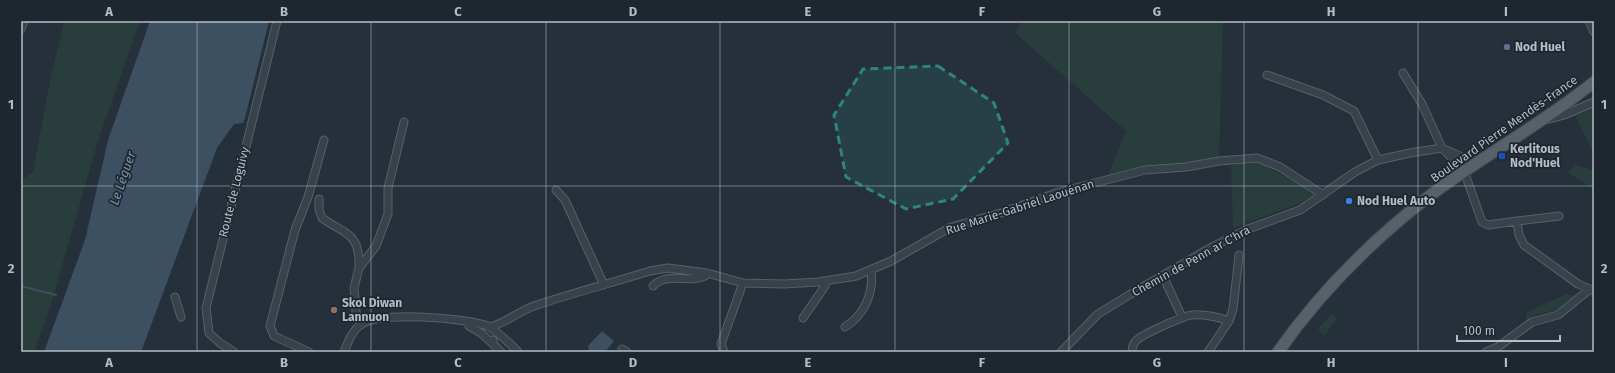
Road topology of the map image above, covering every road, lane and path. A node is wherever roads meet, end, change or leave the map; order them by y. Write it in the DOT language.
graph roads {
  1 [pos="24,21"];
  2 [pos="276,21"];
  3 [pos="1589,21"];
  4 [pos="21,30"];
  5 [pos="1594,32"];
  6 [pos="1403,74"];
  7 [pos="1267,75"];
  8 [pos="1594,82"];
  9 [pos="1594,102"];
  10 [pos="404,122"];
  11 [pos="1536,122"];
  12 [pos="324,140"];
  13 [pos="1442,148"];
  14 [pos="1378,160"];
  15 [pos="1468,169"];
  16 [pos="556,190"];
  17 [pos="1323,195"];
  18 [pos="319,199"];
  19 [pos="1559,216"];
  20 [pos="1517,221"];
  21 [pos="1239,255"];
  22 [pos="359,268"];
  23 [pos="871,270"];
  24 [pos="707,273"];
  25 [pos="1163,276"];
  26 [pos="825,281"];
  27 [pos="743,283"];
  28 [pos="604,285"];
  29 [pos="653,286"];
  30 [pos="1592,290"];
  31 [pos="175,296"];
  32 [pos="181,317"];
  33 [pos="1182,317"];
  34 [pos="444,318"];
  35 [pos="802,318"];
  36 [pos="1229,321"];
  37 [pos="361,324"];
  38 [pos="489,327"];
  39 [pos="845,327"];
  40 [pos="494,345"];
  41 [pos="234,352"];
  42 [pos="309,352"];
  43 [pos="344,352"];
  44 [pos="501,352"];
  45 [pos="518,352"];
  46 [pos="724,352"];
  47 [pos="1061,352"];
  48 [pos="1132,352"];
  49 [pos="1208,352"];
  50 [pos="1278,352"];
  51 [pos="1486,352"];
  1 -- 4 [label="street"];
  2 -- 41 [label="street, Route de Loguivy"];
  3 -- 5 [label="street"];
  6 -- 13 [label="street"];
  7 -- 14 [label="street"];
  8 -- 11 [label="main road, Boulevard Pierre Mendès-France"];
  9 -- 11 [label="street"];
  10 -- 22 [label="street"];
  11 -- 15 [label="main road, Boulevard Pierre Mendès-France"];
  12 -- 42 [label="street"];
  13 -- 14 [label="street, Chemin de Penn ar C'hra"];
  13 -- 15 [label="street"];
  14 -- 17 [label="street, Chemin de Penn ar C'hra"];
  15 -- 20 [label="street"];
  15 -- 50 [label="main road, Boulevard Pierre Mendès-France"];
  16 -- 28 [label="street"];
  17 -- 23 [label="street, Rue Marie-Gabriel Laouénan"];
  17 -- 25 [label="street, Chemin de Penn ar C'hra"];
  18 -- 22 [label="street"];
  19 -- 20 [label="street"];
  20 -- 30 [label="street"];
  21 -- 36 [label="street"];
  22 -- 37 [label="street"];
  23 -- 26 [label="street, Rue Marie-Gabriel Laouénan"];
  23 -- 39 [label="street"];
  24 -- 27 [label="street, Rue Marie-Gabriel Laouénan"];
  24 -- 28 [label="street, Rue Marie-Gabriel Laouénan"];
  24 -- 29 [label="street"];
  25 -- 33 [label="street"];
  25 -- 47 [label="street, Chemin de Penn ar C'hra"];
  26 -- 27 [label="street, Rue Marie-Gabriel Laouénan"];
  26 -- 35 [label="street"];
  27 -- 46 [label="street"];
  28 -- 38 [label="street, Rue Marie-Gabriel Laouénan"];
  30 -- 51 [label="street"];
  31 -- 32 [label="street"];
  33 -- 36 [label="street"];
  33 -- 48 [label="street"];
  34 -- 37 [label="street"];
  34 -- 38 [label="street"];
  34 -- 40 [label="street"];
  36 -- 49 [label="street"];
  37 -- 43 [label="street"];
  38 -- 40 [label="street"];
  38 -- 45 [label="street"];
  40 -- 44 [label="street"];
}
